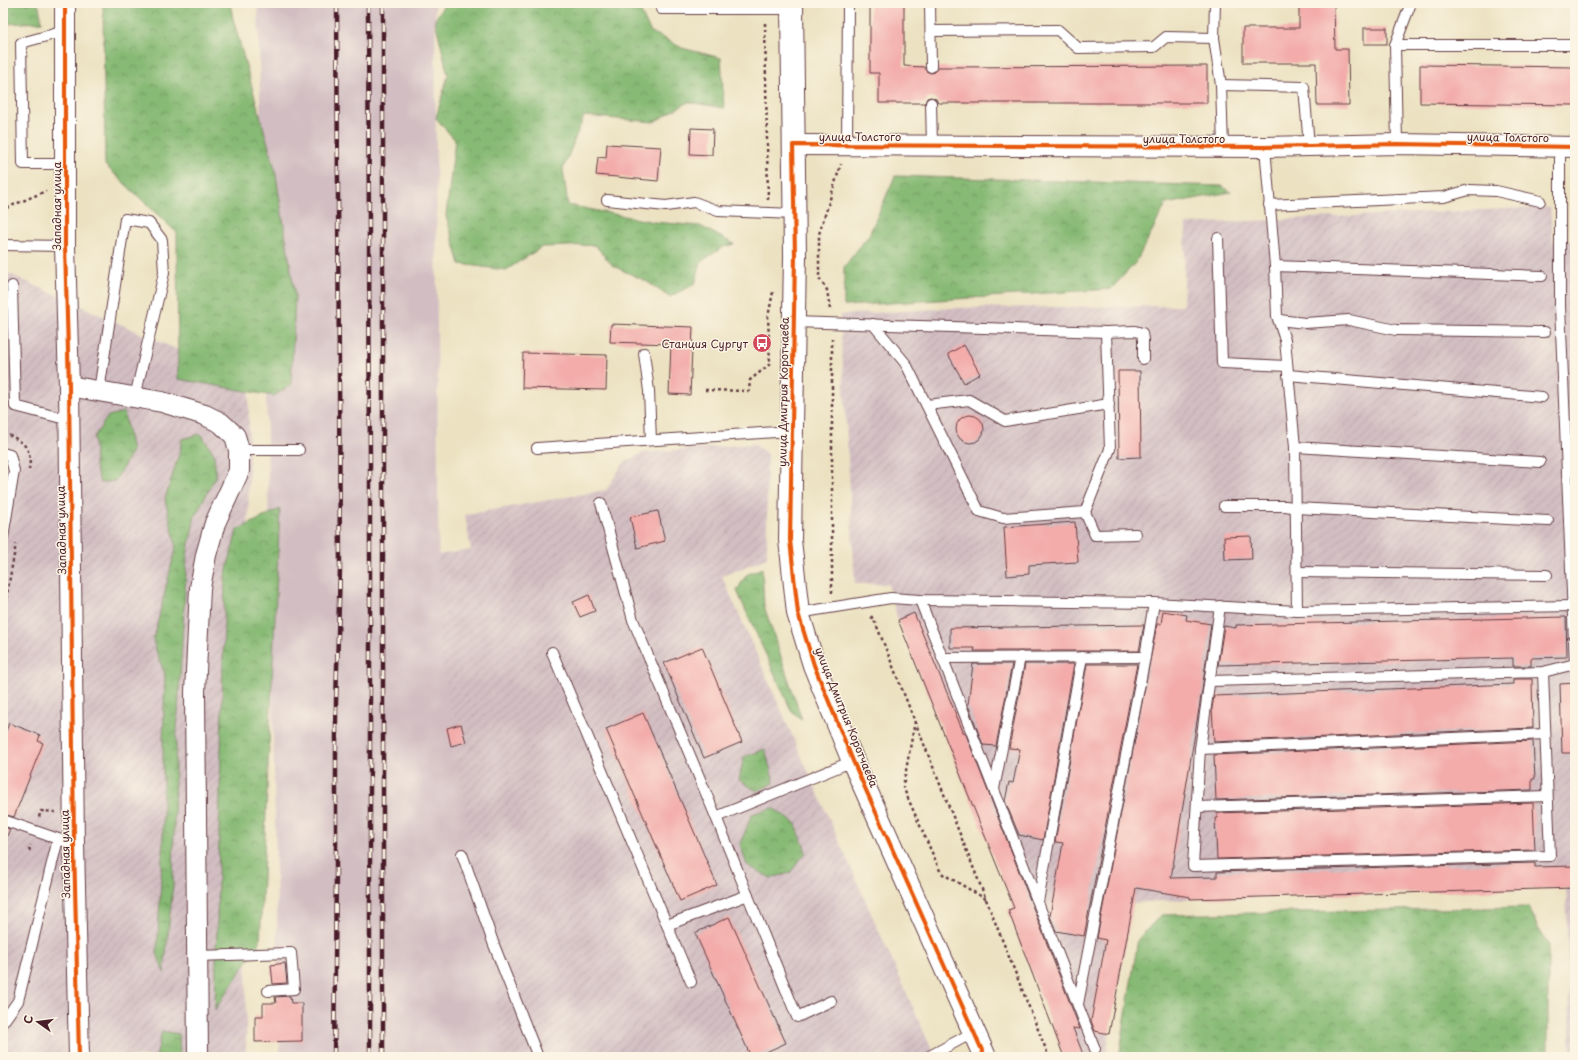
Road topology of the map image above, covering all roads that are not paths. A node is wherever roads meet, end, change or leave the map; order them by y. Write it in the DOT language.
graph roads {
  1 [pos="65,3"];
  2 [pos="848,3"];
  3 [pos="930,3"];
  4 [pos="1214,3"];
  5 [pos="1411,3"];
  6 [pos="792,6"];
  7 [pos="661,9"];
  8 [pos="65,31"];
  9 [pos="931,31"];
  10 [pos="1214,38"];
  11 [pos="1395,45"];
  12 [pos="1575,45"];
  13 [pos="931,67"];
  14 [pos="1221,85"];
  15 [pos="931,103"];
  16 [pos="1397,144"];
  17 [pos="793,145"];
  18 [pos="847,145"];
  19 [pos="932,145"];
  20 [pos="1309,146"];
  21 [pos="1222,147"];
  22 [pos="1265,147"];
  23 [pos="1568,147"];
  24 [pos="65,164"];
  25 [pos="607,200"];
  26 [pos="1540,201"];
  27 [pos="1269,204"];
  28 [pos="794,214"];
  29 [pos="1218,238"];
  30 [pos="4,244"];
  31 [pos="65,246"];
  32 [pos="1275,266"];
  33 [pos="1542,276"];
  34 [pos="12,286"];
  35 [pos="1279,320"];
  36 [pos="793,322"];
  37 [pos="873,324"];
  38 [pos="1106,332"];
  39 [pos="1545,332"];
  40 [pos="644,353"];
  41 [pos="1143,359"];
  42 [pos="1287,370"];
  43 [pos="69,386"];
  44 [pos="99,391"];
  45 [pos="135,397"];
  46 [pos="1542,397"];
  47 [pos="1109,404"];
  48 [pos="927,405"];
  49 [pos="69,420"];
  50 [pos="792,430"];
  51 [pos="651,440"];
  52 [pos="1295,447"];
  53 [pos="537,448"];
  54 [pos="239,450"];
  55 [pos="299,450"];
  56 [pos="3,453"];
  57 [pos="1540,462"];
  58 [pos="601,503"];
  59 [pos="1224,506"];
  60 [pos="1296,508"];
  61 [pos="1085,512"];
  62 [pos="1548,521"];
  63 [pos="1136,534"];
  64 [pos="3,538"];
  65 [pos="1297,572"];
  66 [pos="1547,575"];
  67 [pos="920,600"];
  68 [pos="1154,603"];
  69 [pos="1220,606"];
  70 [pos="1573,606"];
  71 [pos="1297,611"];
  72 [pos="798,613"];
  73 [pos="552,652"];
  74 [pos="942,658"];
  75 [pos="1020,658"];
  76 [pos="1082,658"];
  77 [pos="1145,658"];
  78 [pos="1575,664"];
  79 [pos="1543,672"];
  80 [pos="1210,681"];
  81 [pos="1545,734"];
  82 [pos="1200,749"];
  83 [pos="853,761"];
  84 [pos="994,790"];
  85 [pos="1548,796"];
  86 [pos="1197,807"];
  87 [pos="716,817"];
  88 [pos="3,820"];
  89 [pos="66,841"];
  90 [pos="462,854"];
  91 [pos="748,895"];
  92 [pos="1038,902"];
  93 [pos="667,925"];
  94 [pos="197,956"];
  95 [pos="691,982"];
  96 [pos="268,991"];
  97 [pos="831,1001"];
  98 [pos="1078,1004"];
  99 [pos="3,1022"];
  100 [pos="974,1032"];
  101 [pos="1096,1049"];
  102 [pos="79,1057"];
  103 [pos="198,1057"];
  104 [pos="538,1057"];
  105 [pos="928,1057"];
  106 [pos="985,1057"];
  1 -- 8 [label="street, Западная улица"];
  2 -- 18 [label="lane"];
  3 -- 9 [label="lane"];
  4 -- 10 [label="lane"];
  5 -- 11 [label="lane"];
  6 -- 7 [label="lane"];
  6 -- 17 [label="street, улица Дмитрия Коротчаева"];
  8 -- 24 [label="street, Западная улица"];
  8 -- 24 [label="lane"];
  9 -- 10 [label="lane"];
  9 -- 13 [label="lane"];
  10 -- 14 [label="lane"];
  11 -- 12 [label="lane"];
  11 -- 16 [label="lane"];
  14 -- 20 [label="lane"];
  14 -- 21 [label="lane"];
  15 -- 19 [label="lane"];
  16 -- 20 [label="street, улица Толстого"];
  16 -- 23 [label="street, улица Толстого"];
  17 -- 18 [label="street, улица Толстого"];
  17 -- 28 [label="street, улица Дмитрия Коротчаева"];
  18 -- 19 [label="street, улица Толстого"];
  19 -- 21 [label="street, улица Толстого"];
  20 -- 22 [label="street, улица Толстого"];
  21 -- 22 [label="street, улица Толстого"];
  22 -- 27 [label="lane"];
  23 -- 70 [label="lane"];
  24 -- 31 [label="street, Западная улица"];
  25 -- 28 [label="lane"];
  26 -- 27 [label="lane"];
  27 -- 32 [label="lane"];
  28 -- 36 [label="street, улица Дмитрия Коротчаева"];
  29 -- 42 [label="lane"];
  30 -- 31 [label="lane"];
  31 -- 43 [label="street, Западная улица"];
  32 -- 33 [label="lane"];
  32 -- 35 [label="lane"];
  34 -- 49 [label="lane"];
  35 -- 39 [label="lane"];
  35 -- 42 [label="lane"];
  36 -- 37 [label="lane"];
  36 -- 50 [label="street, улица Дмитрия Коротчаева"];
  37 -- 38 [label="lane"];
  37 -- 48 [label="lane"];
  38 -- 41 [label="lane"];
  38 -- 47 [label="lane"];
  40 -- 51 [label="lane"];
  42 -- 46 [label="lane"];
  42 -- 52 [label="lane"];
  43 -- 44 [label="street"];
  43 -- 49 [label="street, Западная улица"];
  44 -- 45 [label="street"];
  44 -- 45 [label="lane"];
  45 -- 54 [label="street"];
  47 -- 48 [label="lane"];
  47 -- 61 [label="lane"];
  48 -- 61 [label="lane"];
  49 -- 89 [label="street, Западная улица"];
  50 -- 51 [label="lane"];
  50 -- 72 [label="street, улица Дмитрия Коротчаева"];
  51 -- 53 [label="lane"];
  52 -- 57 [label="lane"];
  52 -- 60 [label="lane"];
  54 -- 55 [label="lane"];
  54 -- 94 [label="street"];
  56 -- 64 [label="lane"];
  58 -- 87 [label="lane"];
  59 -- 60 [label="lane"];
  60 -- 62 [label="lane"];
  60 -- 65 [label="lane"];
  61 -- 63 [label="lane"];
  65 -- 66 [label="lane"];
  65 -- 71 [label="lane"];
  67 -- 68 [label="lane"];
  67 -- 72 [label="lane"];
  67 -- 74 [label="lane"];
  68 -- 69 [label="lane"];
  68 -- 77 [label="lane"];
  69 -- 71 [label="lane"];
  69 -- 80 [label="lane"];
  70 -- 71 [label="lane"];
  70 -- 78 [label="lane"];
  72 -- 83 [label="street, улица Дмитрия Коротчаева"];
  73 -- 93 [label="lane"];
  74 -- 75 [label="lane"];
  74 -- 84 [label="lane"];
  75 -- 76 [label="lane"];
  75 -- 84 [label="lane"];
  76 -- 77 [label="lane"];
  76 -- 92 [label="lane"];
  77 -- 98 [label="lane"];
  78 -- 79 [label="lane"];
  79 -- 80 [label="lane"];
  79 -- 81 [label="lane"];
  80 -- 82 [label="lane"];
  81 -- 82 [label="lane"];
  81 -- 85 [label="lane"];
  82 -- 86 [label="lane"];
  83 -- 87 [label="lane"];
  83 -- 100 [label="street, улица Дмитрия Коротчаева"];
  84 -- 92 [label="lane"];
  85 -- 86 [label="lane"];
  85 -- 86 [label="lane"];
  87 -- 91 [label="lane"];
  88 -- 89 [label="lane"];
  89 -- 99 [label="lane"];
  89 -- 102 [label="street, Западная улица"];
  90 -- 104 [label="lane"];
  91 -- 93 [label="lane"];
  91 -- 97 [label="lane"];
  92 -- 98 [label="lane"];
  93 -- 95 [label="lane"];
  94 -- 96 [label="lane"];
  94 -- 103 [label="street"];
  98 -- 101 [label="lane"];
  100 -- 105 [label="lane"];
  100 -- 106 [label="street, улица Дмитрия Коротчаева"];
}
